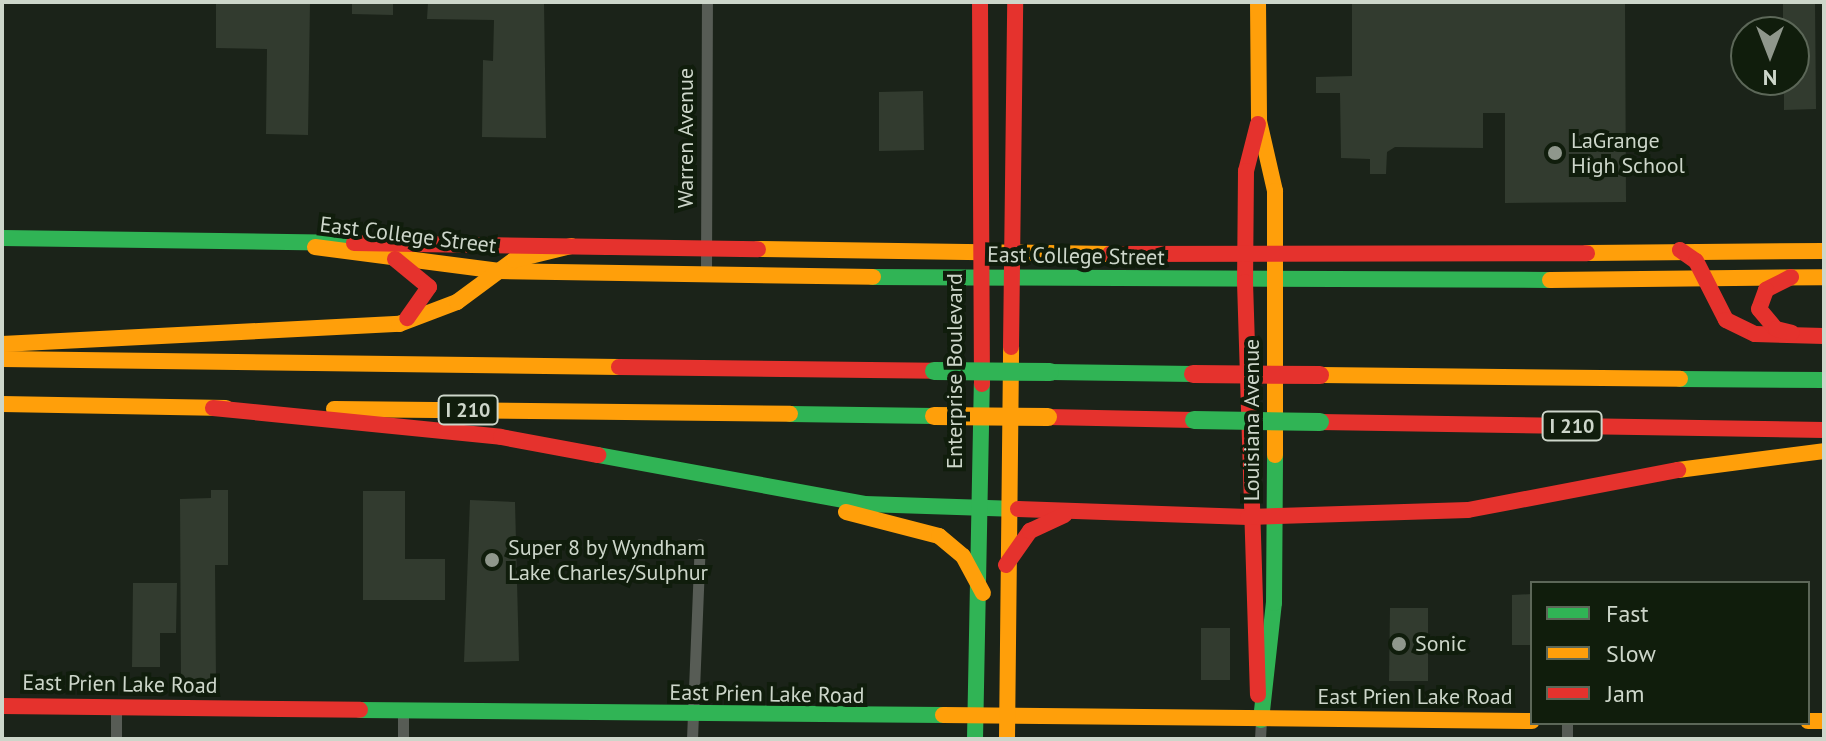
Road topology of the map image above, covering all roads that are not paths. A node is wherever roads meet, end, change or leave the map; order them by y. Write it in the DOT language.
graph roads {
  1 [pos="707,2"];
  2 [pos="980,2"];
  3 [pos="1015,2"];
  4 [pos="1258,2"];
  5 [pos="1259,121"];
  6 [pos="2,238"];
  7 [pos="281,243"];
  8 [pos="571,246"];
  9 [pos="706,246"];
  10 [pos="1680,250"];
  11 [pos="1824,251"];
  12 [pos="978,252"];
  13 [pos="1013,252"];
  14 [pos="1277,255"];
  15 [pos="1245,256"];
  16 [pos="395,259"];
  17 [pos="499,271"];
  18 [pos="706,274"];
  19 [pos="1703,276"];
  20 [pos="1791,277"];
  21 [pos="1824,277"];
  22 [pos="1013,278"];
  23 [pos="980,279"];
  24 [pos="1245,282"];
  25 [pos="1276,283"];
  26 [pos="399,324"];
  27 [pos="1804,336"];
  28 [pos="1824,336"];
  29 [pos="2,344"];
  30 [pos="2,359"];
  31 [pos="1824,380"];
  32 [pos="2,404"];
  33 [pos="213,408"];
  34 [pos="1824,430"];
  35 [pos="1824,451"];
  36 [pos="766,489"];
  37 [pos="980,509"];
  38 [pos="1009,510"];
  39 [pos="1087,511"];
  40 [pos="1248,517"];
  41 [pos="1276,517"];
  42 [pos="700,544"];
  43 [pos="1006,565"];
  44 [pos="983,593"];
  45 [pos="2,706"];
  46 [pos="116,708"];
  47 [pos="403,715"];
  48 [pos="692,717"];
  49 [pos="975,719"];
  50 [pos="1530,721"];
  51 [pos="1007,730"];
  52 [pos="1261,730"];
  53 [pos="116,739"];
  54 [pos="403,739"];
  55 [pos="692,739"];
  56 [pos="975,739"];
  1 -- 9 [label="street, Warren Avenue"];
  2 -- 12 [label="main road, Enterprise Boulevard"];
  3 -- 13 [label="main road"];
  4 -- 5 [label="main road, Louisiana Avenue"];
  5 -- 14 [label="main road, Louisiana Avenue"];
  5 -- 15 [label="main road, Louisiana Avenue"];
  6 -- 7 [label="main road, East College Street"];
  7 -- 8 [label="main road, East College Street"];
  7 -- 16 [label="main road, East College Street"];
  8 -- 9 [label="main road, East College Street"];
  8 -- 17 [label="main road"];
  9 -- 12 [label="main road, East College Street"];
  9 -- 18 [label="street, Warren Avenue"];
  10 -- 11 [label="main road, East College Street"];
  10 -- 14 [label="main road, East College Street"];
  10 -- 19 [label="main road"];
  12 -- 13 [label="main road, East College Street"];
  12 -- 23 [label="main road, Enterprise Boulevard"];
  13 -- 15 [label="main road, East College Street"];
  13 -- 22 [label="main road"];
  14 -- 15 [label="main road, East College Street"];
  14 -- 25 [label="main road, Louisiana Avenue"];
  15 -- 24 [label="main road, Louisiana Avenue"];
  16 -- 17 [label="main road, East College Street"];
  16 -- 26 [label="main road"];
  17 -- 18 [label="main road, East College Street"];
  17 -- 26 [label="main road"];
  18 -- 23 [label="main road, East College Street"];
  19 -- 20 [label="main road, East College Street"];
  19 -- 25 [label="main road, East College Street"];
  19 -- 27 [label="main road"];
  20 -- 21 [label="main road, East College Street"];
  20 -- 27 [label="main road"];
  22 -- 23 [label="main road, East College Street"];
  22 -- 24 [label="main road, East College Street"];
  22 -- 38 [label="main road"];
  23 -- 37 [label="main road, Enterprise Boulevard"];
  24 -- 25 [label="main road, East College Street"];
  24 -- 40 [label="main road, Louisiana Avenue"];
  25 -- 41 [label="main road, Louisiana Avenue"];
  26 -- 29 [label="main road"];
  27 -- 28 [label="main road"];
  30 -- 31 [label="main road, I 210, bridge"];
  32 -- 33 [label="main road, I 210"];
  33 -- 34 [label="main road, I 210, bridge"];
  33 -- 36 [label="main road"];
  35 -- 41 [label="main road"];
  36 -- 37 [label="main road"];
  36 -- 44 [label="main road"];
  37 -- 38 [label="main road"];
  37 -- 44 [label="main road, Enterprise Boulevard"];
  38 -- 39 [label="main road"];
  38 -- 43 [label="main road"];
  39 -- 40 [label="main road"];
  39 -- 43 [label="main road"];
  40 -- 41 [label="main road"];
  40 -- 52 [label="main road, Louisiana Avenue"];
  41 -- 52 [label="main road, Louisiana Avenue"];
  42 -- 48 [label="street"];
  43 -- 51 [label="main road"];
  44 -- 49 [label="main road, Enterprise Boulevard"];
  45 -- 46 [label="main road, East Prien Lake Road"];
  46 -- 47 [label="main road, East Prien Lake Road"];
  46 -- 53 [label="street"];
  47 -- 48 [label="main road, East Prien Lake Road"];
  47 -- 54 [label="street"];
  48 -- 49 [label="main road, East Prien Lake Road"];
  48 -- 55 [label="street"];
  49 -- 51 [label="main road, East Prien Lake Road"];
  49 -- 56 [label="main road, Enterprise Boulevard"];
  50 -- 52 [label="main road, East Prien Lake Road"];
  51 -- 52 [label="main road, East Prien Lake Road"];
}
